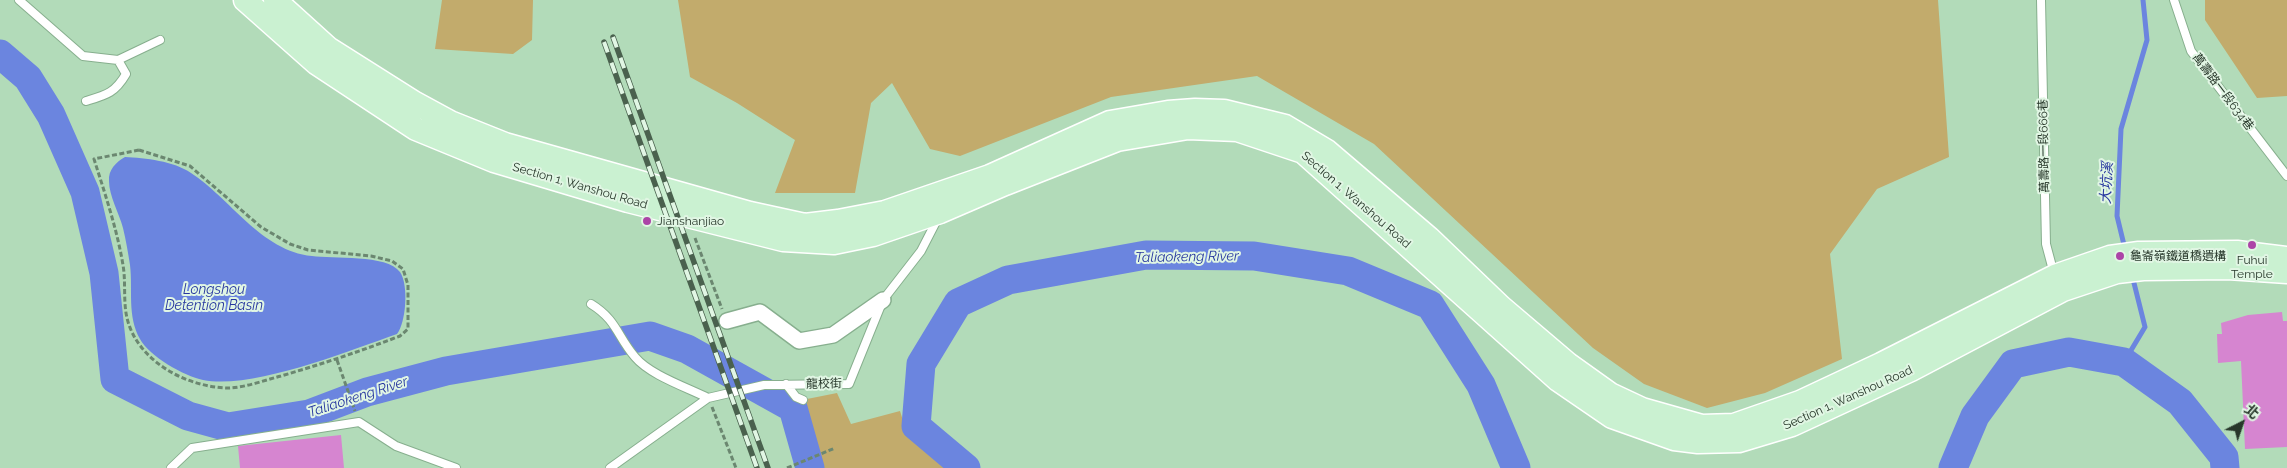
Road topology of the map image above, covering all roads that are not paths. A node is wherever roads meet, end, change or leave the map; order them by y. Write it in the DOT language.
graph roads {
  1 [pos="19,0"];
  2 [pos="246,0"];
  3 [pos="275,0"];
  4 [pos="2041,0"];
  5 [pos="2174,0"];
  6 [pos="160,40"];
  7 [pos="118,60"];
  8 [pos="86,101"];
  9 [pos="2287,176"];
  10 [pos="939,203"];
  11 [pos="2287,258"];
  12 [pos="2141,261"];
  13 [pos="2287,272"];
  14 [pos="2059,283"];
  15 [pos="883,300"];
  16 [pos="591,304"];
  17 [pos="727,321"];
  18 [pos="786,384"];
  19 [pos="708,398"];
  20 [pos="803,400"];
  21 [pos="170,468"];
  22 [pos="456,468"];
  23 [pos="610,468"];
  1 -- 7 [label="lane"];
  2 -- 10 [label="main road, Section 1, Wanshou Road"];
  3 -- 10 [label="main road, Section 1, Wanshou Road"];
  4 -- 14 [label="lane, 萬壽路一段666巷"];
  5 -- 9 [label="lane, 萬壽路一段634巷"];
  6 -- 7 [label="lane"];
  7 -- 8 [label="lane"];
  10 -- 14 [label="main road, Section 1, Wanshou Road"];
  10 -- 15 [label="lane, 龍校街"];
  11 -- 12 [label="main road"];
  12 -- 13 [label="main road"];
  12 -- 14 [label="main road, Section 1, Wanshou Road"];
  15 -- 17 [label="street"];
  15 -- 18 [label="lane, 龍校街"];
  16 -- 19 [label="lane"];
  18 -- 19 [label="lane, 龍校街"];
  18 -- 20 [label="lane"];
  19 -- 23 [label="lane, 龍校街"];
  21 -- 22 [label="lane"];
}
